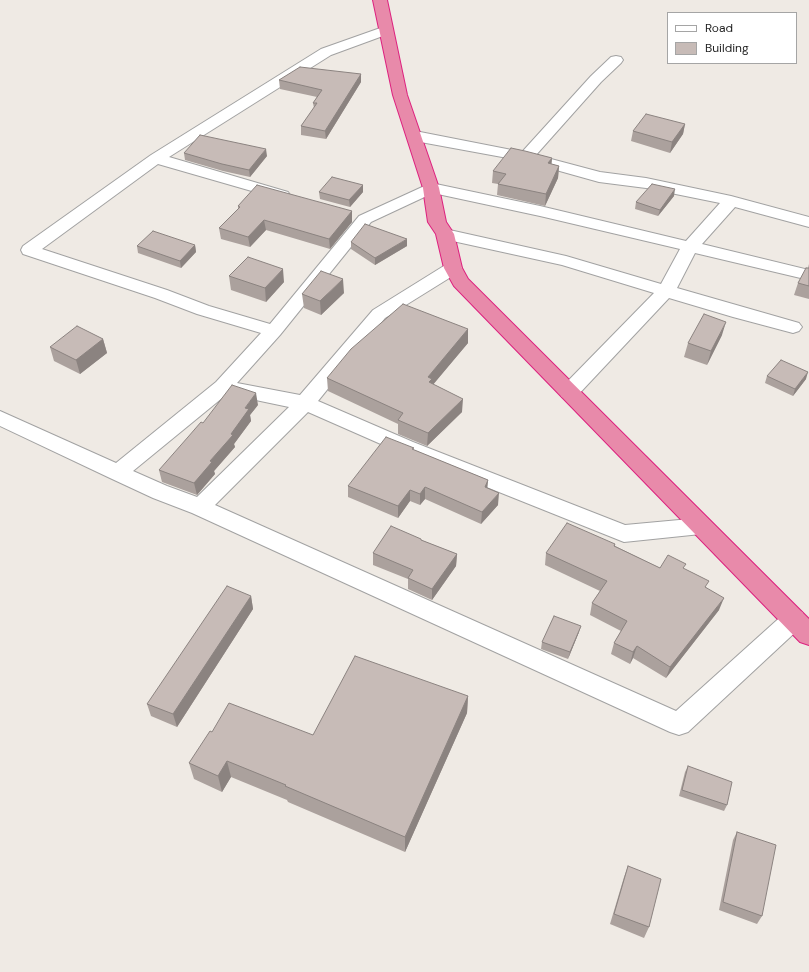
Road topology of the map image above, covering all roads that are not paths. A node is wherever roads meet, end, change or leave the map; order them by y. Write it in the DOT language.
graph roads {
  1 [pos="380,0"];
  2 [pos="386,30"];
  3 [pos="616,60"];
  4 [pos="415,136"];
  5 [pos="526,157"];
  6 [pos="156,158"];
  7 [pos="431,188"];
  8 [pos="298,200"];
  9 [pos="731,201"];
  10 [pos="809,222"];
  11 [pos="445,234"];
  12 [pos="690,247"];
  13 [pos="453,268"];
  14 [pos="809,275"];
  15 [pos="667,290"];
  16 [pos="792,327"];
  17 [pos="274,331"];
  18 [pos="223,387"];
  19 [pos="569,392"];
  20 [pos="305,403"];
  21 [pos="0,418"];
  22 [pos="117,472"];
  23 [pos="200,507"];
  24 [pos="701,526"];
  25 [pos="801,627"];
  1 -- 2 [label="highway"];
  2 -- 4 [label="highway"];
  2 -- 6 [label="street"];
  3 -- 5 [label="street"];
  4 -- 5 [label="street"];
  4 -- 7 [label="highway"];
  5 -- 9 [label="street"];
  6 -- 8 [label="street"];
  6 -- 17 [label="street"];
  7 -- 11 [label="highway"];
  7 -- 12 [label="street"];
  7 -- 17 [label="street"];
  9 -- 10 [label="street"];
  9 -- 12 [label="street"];
  11 -- 13 [label="highway"];
  11 -- 15 [label="street"];
  12 -- 14 [label="street"];
  12 -- 15 [label="street"];
  13 -- 19 [label="highway"];
  13 -- 20 [label="street"];
  15 -- 16 [label="street"];
  15 -- 19 [label="street"];
  17 -- 18 [label="street"];
  18 -- 20 [label="street"];
  18 -- 22 [label="street"];
  19 -- 24 [label="highway"];
  20 -- 23 [label="street"];
  20 -- 24 [label="street"];
  21 -- 22 [label="street"];
  22 -- 23 [label="street"];
  23 -- 25 [label="street"];
  24 -- 25 [label="highway"];
}
